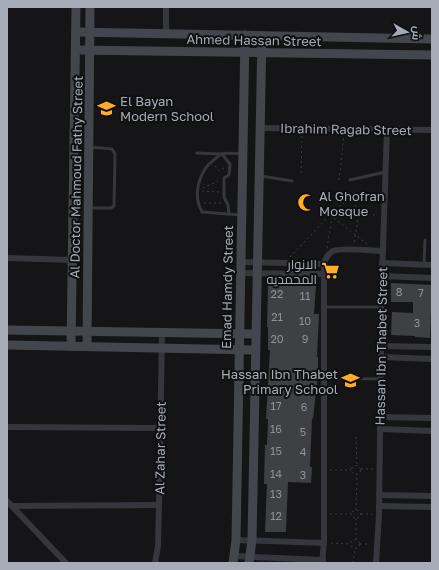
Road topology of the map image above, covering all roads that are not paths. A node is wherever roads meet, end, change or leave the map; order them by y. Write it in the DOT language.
graph roads {
  1 [pos="76,7"];
  2 [pos="90,7"];
  3 [pos="166,7"];
  4 [pos="76,32"];
  5 [pos="90,32"];
  6 [pos="166,34"];
  7 [pos="245,35"];
  8 [pos="262,36"];
  9 [pos="432,39"];
  10 [pos="76,50"];
  11 [pos="90,50"];
  12 [pos="245,53"];
  13 [pos="261,53"];
  14 [pos="432,56"];
  15 [pos="260,128"];
  16 [pos="387,129"];
  17 [pos="432,130"];
  18 [pos="89,147"];
  19 [pos="197,153"];
  20 [pos="222,154"];
  21 [pos="243,154"];
  22 [pos="385,172"];
  23 [pos="259,176"];
  24 [pos="350,180"];
  25 [pos="292,181"];
  26 [pos="88,208"];
  27 [pos="229,214"];
  28 [pos="242,215"];
  29 [pos="424,240"];
  30 [pos="382,251"];
  31 [pos="7,258"];
  32 [pos="72,260"];
  33 [pos="241,262"];
  34 [pos="257,262"];
  35 [pos="382,263"];
  36 [pos="324,264"];
  37 [pos="424,265"];
  38 [pos="432,265"];
  39 [pos="240,273"];
  40 [pos="257,273"];
  41 [pos="323,274"];
  42 [pos="382,276"];
  43 [pos="432,278"];
  44 [pos="324,307"];
  45 [pos="382,307"];
  46 [pos="7,330"];
  47 [pos="71,330"];
  48 [pos="88,331"];
  49 [pos="162,332"];
  50 [pos="240,333"];
  51 [pos="256,334"];
  52 [pos="7,345"];
  53 [pos="71,346"];
  54 [pos="87,346"];
  55 [pos="381,346"];
  56 [pos="432,347"];
  57 [pos="161,348"];
  58 [pos="239,350"];
  59 [pos="255,350"];
  60 [pos="381,357"];
  61 [pos="432,359"];
  62 [pos="324,378"];
  63 [pos="381,379"];
  64 [pos="380,417"];
  65 [pos="432,418"];
  66 [pos="7,427"];
  67 [pos="161,428"];
  68 [pos="380,429"];
  69 [pos="432,431"];
  70 [pos="379,495"];
  71 [pos="432,496"];
  72 [pos="7,500"];
  73 [pos="160,504"];
  74 [pos="12,506"];
  75 [pos="379,506"];
  76 [pos="432,507"];
  77 [pos="236,540"];
  78 [pos="252,540"];
  79 [pos="324,543"];
  80 [pos="234,560"];
  81 [pos="250,560"];
  82 [pos="323,562"];
  83 [pos="66,563"];
  84 [pos="155,563"];
  85 [pos="376,563"];
  1 -- 4 [label="street, Al Doctor Mahmoud Fathy Street"];
  2 -- 5 [label="street, Al Doctor Mahmoud Fathy Street"];
  3 -- 6 [label="street"];
  4 -- 5 [label="street, Ahmed Hassan Street"];
  4 -- 10 [label="street, Al Doctor Mahmoud Fathy Street"];
  5 -- 6 [label="street, Ahmed Hassan Street"];
  5 -- 11 [label="street, Al Doctor Mahmoud Fathy Street"];
  6 -- 7 [label="street, Ahmed Hassan Street"];
  7 -- 8 [label="street, Ahmed Hassan Street"];
  7 -- 12 [label="street, Emad Hamdy Street"];
  8 -- 9 [label="street, Ahmed Hassan Street"];
  8 -- 13 [label="street"];
  10 -- 11 [label="street, Ahmed Hassan Street"];
  10 -- 32 [label="street, Al Doctor Mahmoud Fathy Street"];
  11 -- 12 [label="street, Ahmed Hassan Street"];
  11 -- 18 [label="street, Al Doctor Mahmoud Fathy Street"];
  12 -- 13 [label="street, Ahmed Hassan Street"];
  12 -- 21 [label="street, Emad Hamdy Street"];
  13 -- 14 [label="street, Ahmed Hassan Street"];
  13 -- 15 [label="street"];
  15 -- 16 [label="street, Ibrahim Ragab Street"];
  15 -- 23 [label="street"];
  16 -- 17 [label="street, Ibrahim Ragab Street"];
  16 -- 22 [label="street, Hassan Ibn Thabet Street"];
  18 -- 26 [label="street, Al Doctor Mahmoud Fathy Street"];
  18 -- 26 [label="lane"];
  19 -- 20 [label="lane"];
  20 -- 21 [label="lane"];
  20 -- 27 [label="lane"];
  20 -- 27 [label="lane"];
  21 -- 28 [label="street, Emad Hamdy Street"];
  22 -- 24 [label="lane"];
  22 -- 30 [label="street, Hassan Ibn Thabet Street"];
  23 -- 25 [label="lane"];
  23 -- 34 [label="street"];
  26 -- 48 [label="street, Al Doctor Mahmoud Fathy Street"];
  27 -- 28 [label="lane"];
  28 -- 33 [label="street, Emad Hamdy Street"];
  29 -- 37 [label="lane"];
  30 -- 35 [label="street, Hassan Ibn Thabet Street"];
  30 -- 36 [label="street"];
  31 -- 32 [label="street"];
  32 -- 47 [label="street, Al Doctor Mahmoud Fathy Street"];
  33 -- 34 [label="street"];
  33 -- 39 [label="street, Emad Hamdy Street"];
  34 -- 36 [label="street"];
  34 -- 40 [label="street"];
  35 -- 37 [label="street"];
  35 -- 42 [label="street, Hassan Ibn Thabet Street"];
  36 -- 41 [label="street"];
  37 -- 38 [label="street"];
  39 -- 40 [label="street"];
  39 -- 50 [label="street, Emad Hamdy Street"];
  40 -- 41 [label="street"];
  40 -- 51 [label="street"];
  41 -- 44 [label="street"];
  42 -- 43 [label="street"];
  42 -- 45 [label="street, Hassan Ibn Thabet Street"];
  44 -- 45 [label="lane"];
  44 -- 62 [label="street"];
  45 -- 55 [label="street, Hassan Ibn Thabet Street"];
  46 -- 47 [label="street"];
  47 -- 48 [label="street"];
  47 -- 53 [label="street, Al Doctor Mahmoud Fathy Street"];
  48 -- 49 [label="street"];
  48 -- 54 [label="street, Al Doctor Mahmoud Fathy Street"];
  49 -- 50 [label="street"];
  49 -- 57 [label="street, Al Zahar Street"];
  50 -- 51 [label="street"];
  50 -- 58 [label="street, Emad Hamdy Street"];
  51 -- 59 [label="street"];
  52 -- 53 [label="street"];
  53 -- 54 [label="street"];
  54 -- 57 [label="street"];
  55 -- 56 [label="street"];
  55 -- 60 [label="street, Hassan Ibn Thabet Street"];
  57 -- 58 [label="street"];
  57 -- 67 [label="street, Al Zahar Street"];
  58 -- 59 [label="street"];
  58 -- 77 [label="street, Emad Hamdy Street"];
  59 -- 78 [label="street"];
  60 -- 61 [label="street"];
  60 -- 63 [label="street, Hassan Ibn Thabet Street"];
  62 -- 63 [label="lane"];
  62 -- 79 [label="street"];
  63 -- 64 [label="street, Hassan Ibn Thabet Street"];
  64 -- 65 [label="street"];
  64 -- 68 [label="street, Hassan Ibn Thabet Street"];
  66 -- 67 [label="street"];
  67 -- 73 [label="street, Al Zahar Street"];
  68 -- 69 [label="street"];
  68 -- 70 [label="street, Hassan Ibn Thabet Street"];
  70 -- 71 [label="street"];
  70 -- 75 [label="street, Hassan Ibn Thabet Street"];
  72 -- 74 [label="street"];
  73 -- 74 [label="street"];
  73 -- 84 [label="street, Al Zahar Street"];
  74 -- 83 [label="street"];
  75 -- 76 [label="street"];
  75 -- 85 [label="street, Hassan Ibn Thabet Street"];
  77 -- 78 [label="street"];
  77 -- 80 [label="street, Emad Hamdy Street"];
  78 -- 79 [label="street"];
  78 -- 81 [label="street"];
  79 -- 82 [label="street"];
  80 -- 81 [label="street"];
  81 -- 82 [label="street"];
}
